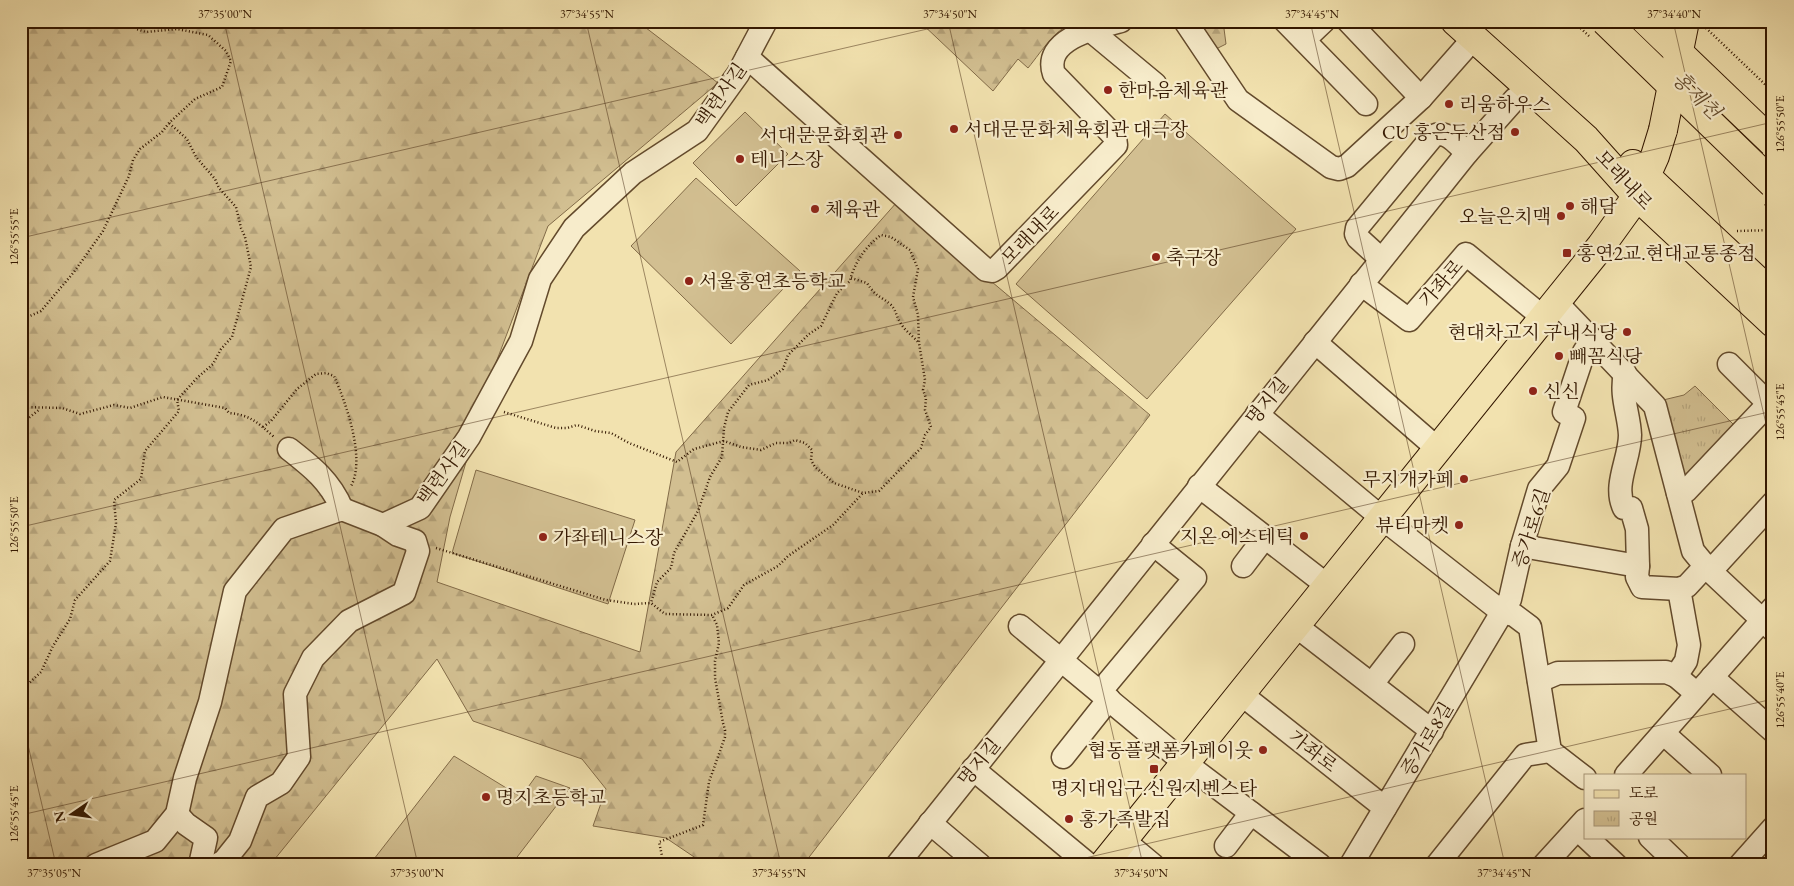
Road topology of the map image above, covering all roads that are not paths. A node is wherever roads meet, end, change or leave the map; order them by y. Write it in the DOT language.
graph roads {
  1 [pos="766,21"];
  2 [pos="1121,21"];
  3 [pos="1185,21"];
  4 [pos="1285,21"];
  5 [pos="1324,21"];
  6 [pos="1348,21"];
  7 [pos="1605,21"];
  8 [pos="1646,21"];
  9 [pos="1696,25"];
  10 [pos="1474,26"];
  11 [pos="1090,30"];
  12 [pos="1304,40"];
  13 [pos="747,57"];
  14 [pos="1155,84"];
  15 [pos="1531,89"];
  16 [pos="1421,98"];
  17 [pos="1366,104"];
  18 [pos="1773,143"];
  19 [pos="1467,152"];
  20 [pos="1773,184"];
  21 [pos="1641,186"];
  22 [pos="1381,259"];
  23 [pos="1361,284"];
  24 [pos="1773,295"];
  25 [pos="1550,310"];
  26 [pos="1773,323"];
  27 [pos="1592,339"];
  28 [pos="1315,342"];
  29 [pos="1729,364"];
  30 [pos="1624,373"];
  31 [pos="1771,401"];
  32 [pos="1257,414"];
  33 [pos="1438,448"];
  34 [pos="289,449"];
  35 [pos="1199,486"];
  36 [pos="1678,493"];
  37 [pos="1773,503"];
  38 [pos="340,504"];
  39 [pos="1382,518"];
  40 [pos="383,525"];
  41 [pos="1265,537"];
  42 [pos="1153,544"];
  43 [pos="1522,546"];
  44 [pos="1243,566"];
  45 [pos="1638,566"];
  46 [pos="1707,568"];
  47 [pos="1328,586"];
  48 [pos="1679,589"];
  49 [pos="1502,612"];
  50 [pos="1769,619"];
  51 [pos="1020,626"];
  52 [pos="1296,626"];
  53 [pos="1403,644"];
  54 [pos="1061,660"];
  55 [pos="1676,676"];
  56 [pos="1539,681"];
  57 [pos="1372,684"];
  58 [pos="1705,685"];
  59 [pos="1241,694"];
  60 [pos="1104,696"];
  61 [pos="1432,731"];
  62 [pos="1773,732"];
  63 [pos="1663,733"];
  64 [pos="1550,752"];
  65 [pos="1063,757"];
  66 [pos="1185,762"];
  67 [pos="973,769"];
  68 [pos="1627,774"];
  69 [pos="1709,774"];
  70 [pos="1584,777"];
  71 [pos="1385,808"];
  72 [pos="1251,813"];
  73 [pos="177,814"];
  74 [pos="930,823"];
  75 [pos="1773,828"];
  76 [pos="1583,831"];
  77 [pos="1590,838"];
  78 [pos="1651,838"];
  79 [pos="1123,840"];
  80 [pos="1226,846"];
  81 [pos="96,865"];
  82 [pos="200,865"];
  83 [pos="216,865"];
  84 [pos="897,865"];
  85 [pos="980,865"];
  86 [pos="1089,865"];
  87 [pos="1103,865"];
  88 [pos="1153,865"];
  89 [pos="1320,865"];
  90 [pos="1351,865"];
  91 [pos="1437,865"];
  92 [pos="1544,865"];
  93 [pos="1616,865"];
  94 [pos="1678,865"];
  95 [pos="1740,865"];
  1 -- 13 [label="street, 백련사길"];
  2 -- 11 [label="street, 모래내로"];
  3 -- 16 [label="street"];
  4 -- 12 [label="street"];
  5 -- 12 [label="street"];
  6 -- 16 [label="street"];
  7 -- 20 [label="main road, bridge"];
  8 -- 18 [label="main road, bridge"];
  9 -- 21 [label="main road, bridge"];
  10 -- 15 [label="main road, 모래내로"];
  10 -- 16 [label="street"];
  10 -- 21 [label="main road, 모래내로"];
  11 -- 13 [label="street, 모래내로"];
  11 -- 14 [label="street"];
  12 -- 17 [label="street"];
  13 -- 40 [label="street, 백련사길"];
  15 -- 19 [label="street, 명지길"];
  15 -- 21 [label="main road, 모래내로"];
  19 -- 22 [label="street, 명지길"];
  19 -- 22 [label="street"];
  21 -- 24 [label="main road, 모래내로"];
  21 -- 25 [label="main road"];
  21 -- 26 [label="main road, 모래내로"];
  22 -- 23 [label="street, 명지길"];
  23 -- 25 [label="street, 가좌로"];
  23 -- 28 [label="street, 명지길"];
  25 -- 27 [label="street"];
  25 -- 33 [label="main road"];
  27 -- 30 [label="street"];
  27 -- 43 [label="street, 증가로6길"];
  28 -- 32 [label="street, 명지길"];
  28 -- 33 [label="street"];
  29 -- 31 [label="street"];
  30 -- 36 [label="street"];
  30 -- 45 [label="street"];
  31 -- 36 [label="street"];
  32 -- 35 [label="street, 명지길"];
  32 -- 39 [label="street"];
  33 -- 39 [label="main road"];
  34 -- 38 [label="street"];
  35 -- 41 [label="street"];
  35 -- 42 [label="street, 명지길"];
  36 -- 46 [label="street"];
  37 -- 46 [label="street"];
  38 -- 40 [label="street"];
  38 -- 73 [label="street"];
  39 -- 47 [label="main road"];
  39 -- 49 [label="street"];
  40 -- 83 [label="street"];
  41 -- 44 [label="street"];
  41 -- 47 [label="street"];
  42 -- 54 [label="street, 명지길"];
  42 -- 60 [label="street"];
  43 -- 45 [label="street"];
  43 -- 49 [label="street, 증가로6길"];
  45 -- 48 [label="street"];
  46 -- 48 [label="street"];
  46 -- 50 [label="street"];
  47 -- 52 [label="main road"];
  48 -- 55 [label="street"];
  49 -- 56 [label="street"];
  49 -- 61 [label="street, 증가로8길"];
  50 -- 58 [label="street"];
  51 -- 54 [label="street"];
  52 -- 57 [label="street"];
  52 -- 59 [label="main road"];
  53 -- 57 [label="street"];
  54 -- 60 [label="street"];
  54 -- 67 [label="street, 명지길"];
  55 -- 56 [label="street"];
  55 -- 58 [label="street"];
  56 -- 64 [label="street"];
  57 -- 61 [label="street"];
  58 -- 62 [label="street"];
  58 -- 63 [label="street"];
  59 -- 66 [label="main road"];
  59 -- 71 [label="street, 가좌로"];
  60 -- 65 [label="street"];
  60 -- 66 [label="street"];
  61 -- 71 [label="street, 증가로8길"];
  63 -- 68 [label="street"];
  63 -- 69 [label="street"];
  64 -- 70 [label="street"];
  64 -- 91 [label="street"];
  66 -- 72 [label="street"];
  66 -- 79 [label="main road"];
  67 -- 74 [label="street, 명지길"];
  67 -- 86 [label="street"];
  71 -- 90 [label="street, 증가로8길"];
  72 -- 80 [label="street"];
  72 -- 89 [label="street"];
  73 -- 81 [label="street"];
  73 -- 82 [label="street"];
  74 -- 84 [label="street, 명지길"];
  74 -- 85 [label="street"];
  75 -- 95 [label="street"];
  76 -- 92 [label="street"];
  77 -- 93 [label="street"];
  78 -- 94 [label="street"];
  79 -- 87 [label="main road"];
  79 -- 88 [label="street"];
}
